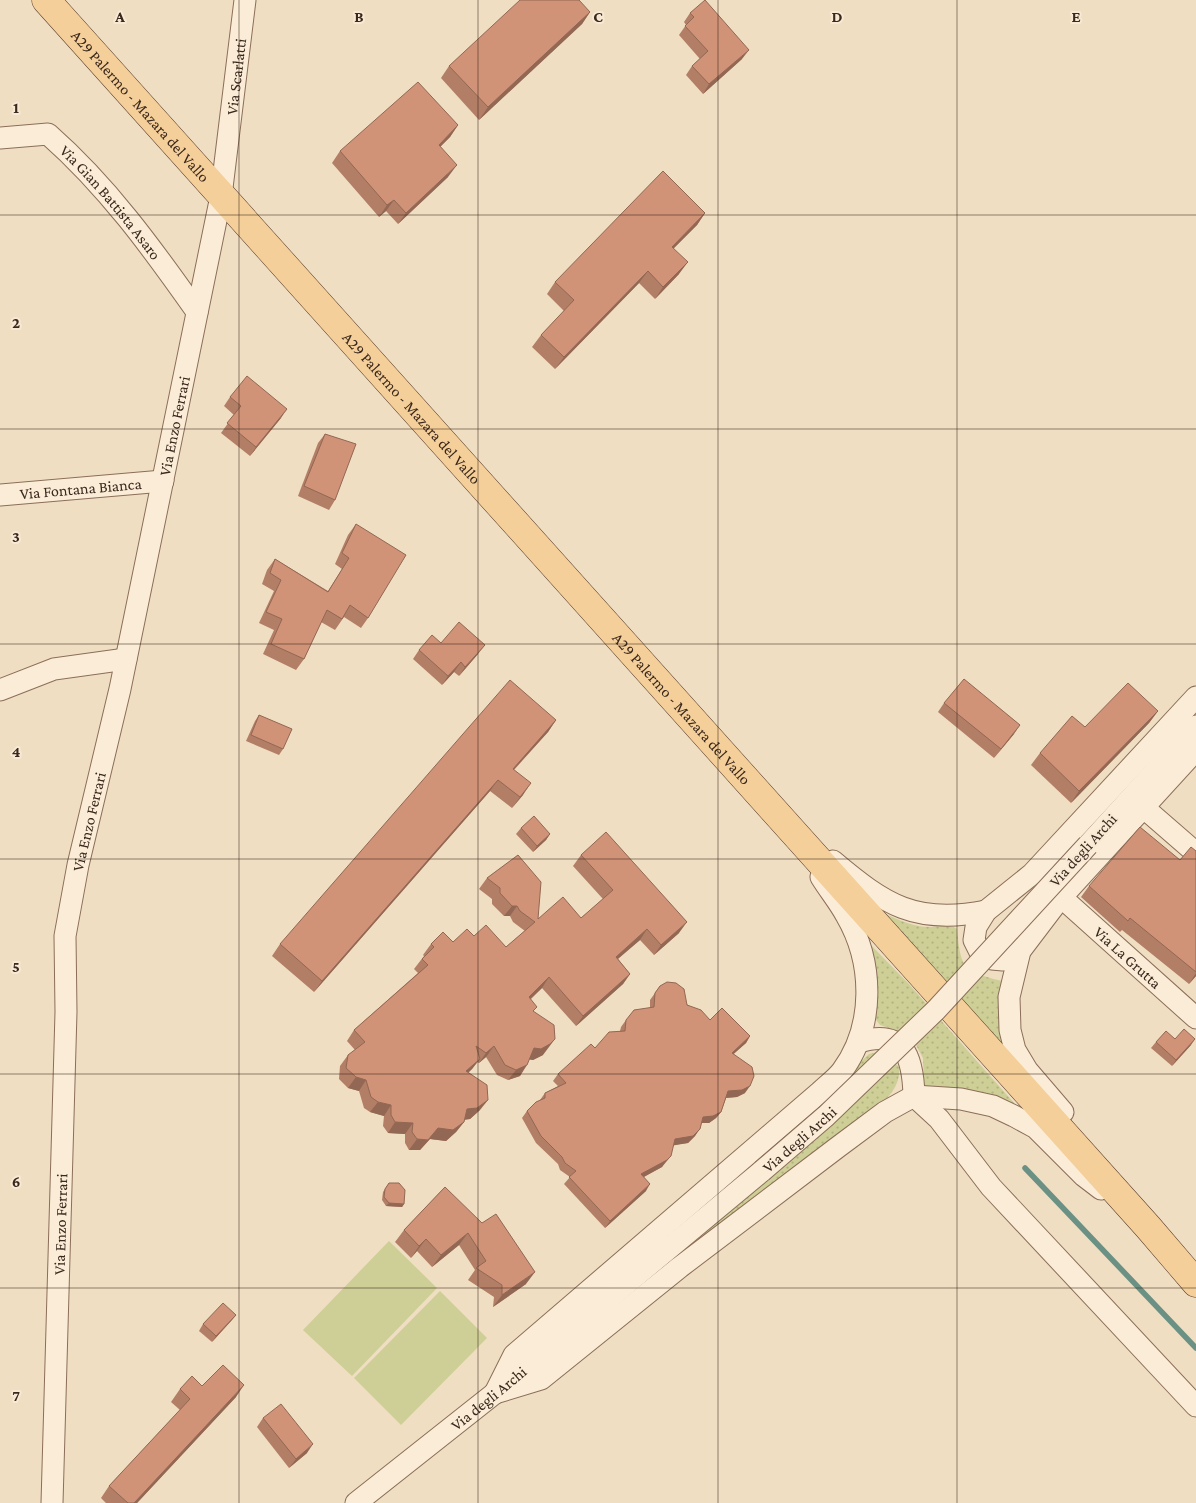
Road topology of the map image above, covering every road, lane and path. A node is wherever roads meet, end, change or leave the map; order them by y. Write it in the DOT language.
graph roads {
  1 [pos="46,0"];
  2 [pos="246,0"];
  3 [pos="0,138"];
  4 [pos="226,152"];
  5 [pos="221,196"];
  6 [pos="197,312"];
  7 [pos="163,481"];
  8 [pos="0,495"];
  9 [pos="126,660"];
  10 [pos="0,690"];
  11 [pos="1196,697"];
  12 [pos="1196,726"];
  13 [pos="1196,750"];
  14 [pos="1143,807"];
  15 [pos="778,814"];
  16 [pos="1196,853"];
  17 [pos="1061,897"];
  18 [pos="986,911"];
  19 [pos="1020,951"];
  20 [pos="1196,1018"];
  21 [pos="859,1042"];
  22 [pos="914,1096"];
  23 [pos="1148,1227"];
  24 [pos="1196,1284"];
  25 [pos="495,1393"];
  26 [pos="1196,1406"];
  27 [pos="52,1503"];
  28 [pos="356,1503"];
  1 -- 5 [label="main road, A29 Palermo - Mazara del Vallo"];
  2 -- 4 [label="street, Via Scarlatti"];
  3 -- 6 [label="street, Via Gian Battista Asaro"];
  4 -- 5 [label="street, Via Enzo Ferrari"];
  5 -- 6 [label="street, Via Enzo Ferrari"];
  5 -- 15 [label="main road, A29 Palermo - Mazara del Vallo"];
  6 -- 7 [label="street, Via Enzo Ferrari"];
  7 -- 8 [label="street, Via Fontana Bianca"];
  7 -- 9 [label="street, Via Enzo Ferrari"];
  9 -- 10 [label="street"];
  9 -- 27 [label="street, Via Enzo Ferrari"];
  11 -- 18 [label="street"];
  12 -- 25 [label="street, Via degli Archi, bridge"];
  13 -- 14 [label="street"];
  14 -- 16 [label="street"];
  14 -- 17 [label="street"];
  15 -- 18 [label="street"];
  15 -- 21 [label="street"];
  15 -- 23 [label="main road, A29 Palermo - Mazara del Vallo"];
  17 -- 19 [label="street"];
  17 -- 20 [label="street, Via La Grutta"];
  18 -- 19 [label="street"];
  19 -- 23 [label="street"];
  21 -- 22 [label="street"];
  21 -- 25 [label="street"];
  22 -- 23 [label="street"];
  22 -- 25 [label="street"];
  22 -- 26 [label="street"];
  23 -- 24 [label="main road, A29 Palermo - Mazara del Vallo"];
  25 -- 28 [label="street, Via degli Archi"];
}
